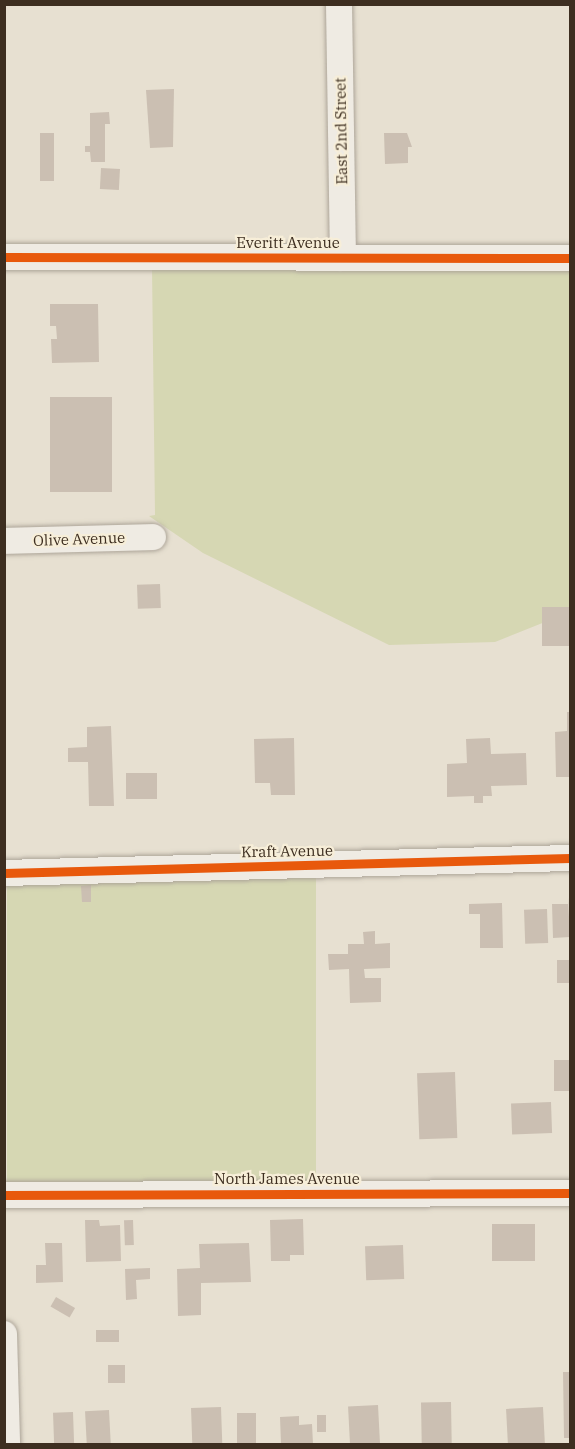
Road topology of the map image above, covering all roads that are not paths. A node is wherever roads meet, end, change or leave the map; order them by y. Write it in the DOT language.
graph roads {
  1 [pos="339,4"];
  2 [pos="4,257"];
  3 [pos="343,258"];
  4 [pos="570,258"];
  5 [pos="153,537"];
  6 [pos="4,541"];
  7 [pos="570,858"];
  8 [pos="4,873"];
  9 [pos="570,1193"];
  10 [pos="4,1195"];
  11 [pos="4,1334"];
  12 [pos="7,1444"];
  1 -- 3 [label="street, East 2nd Street"];
  2 -- 3 [label="street, Everitt Avenue"];
  3 -- 4 [label="street, Everitt Avenue"];
  5 -- 6 [label="street, Olive Avenue"];
  7 -- 8 [label="street, Kraft Avenue"];
  9 -- 10 [label="street, North James Avenue"];
  11 -- 12 [label="street"];
}
